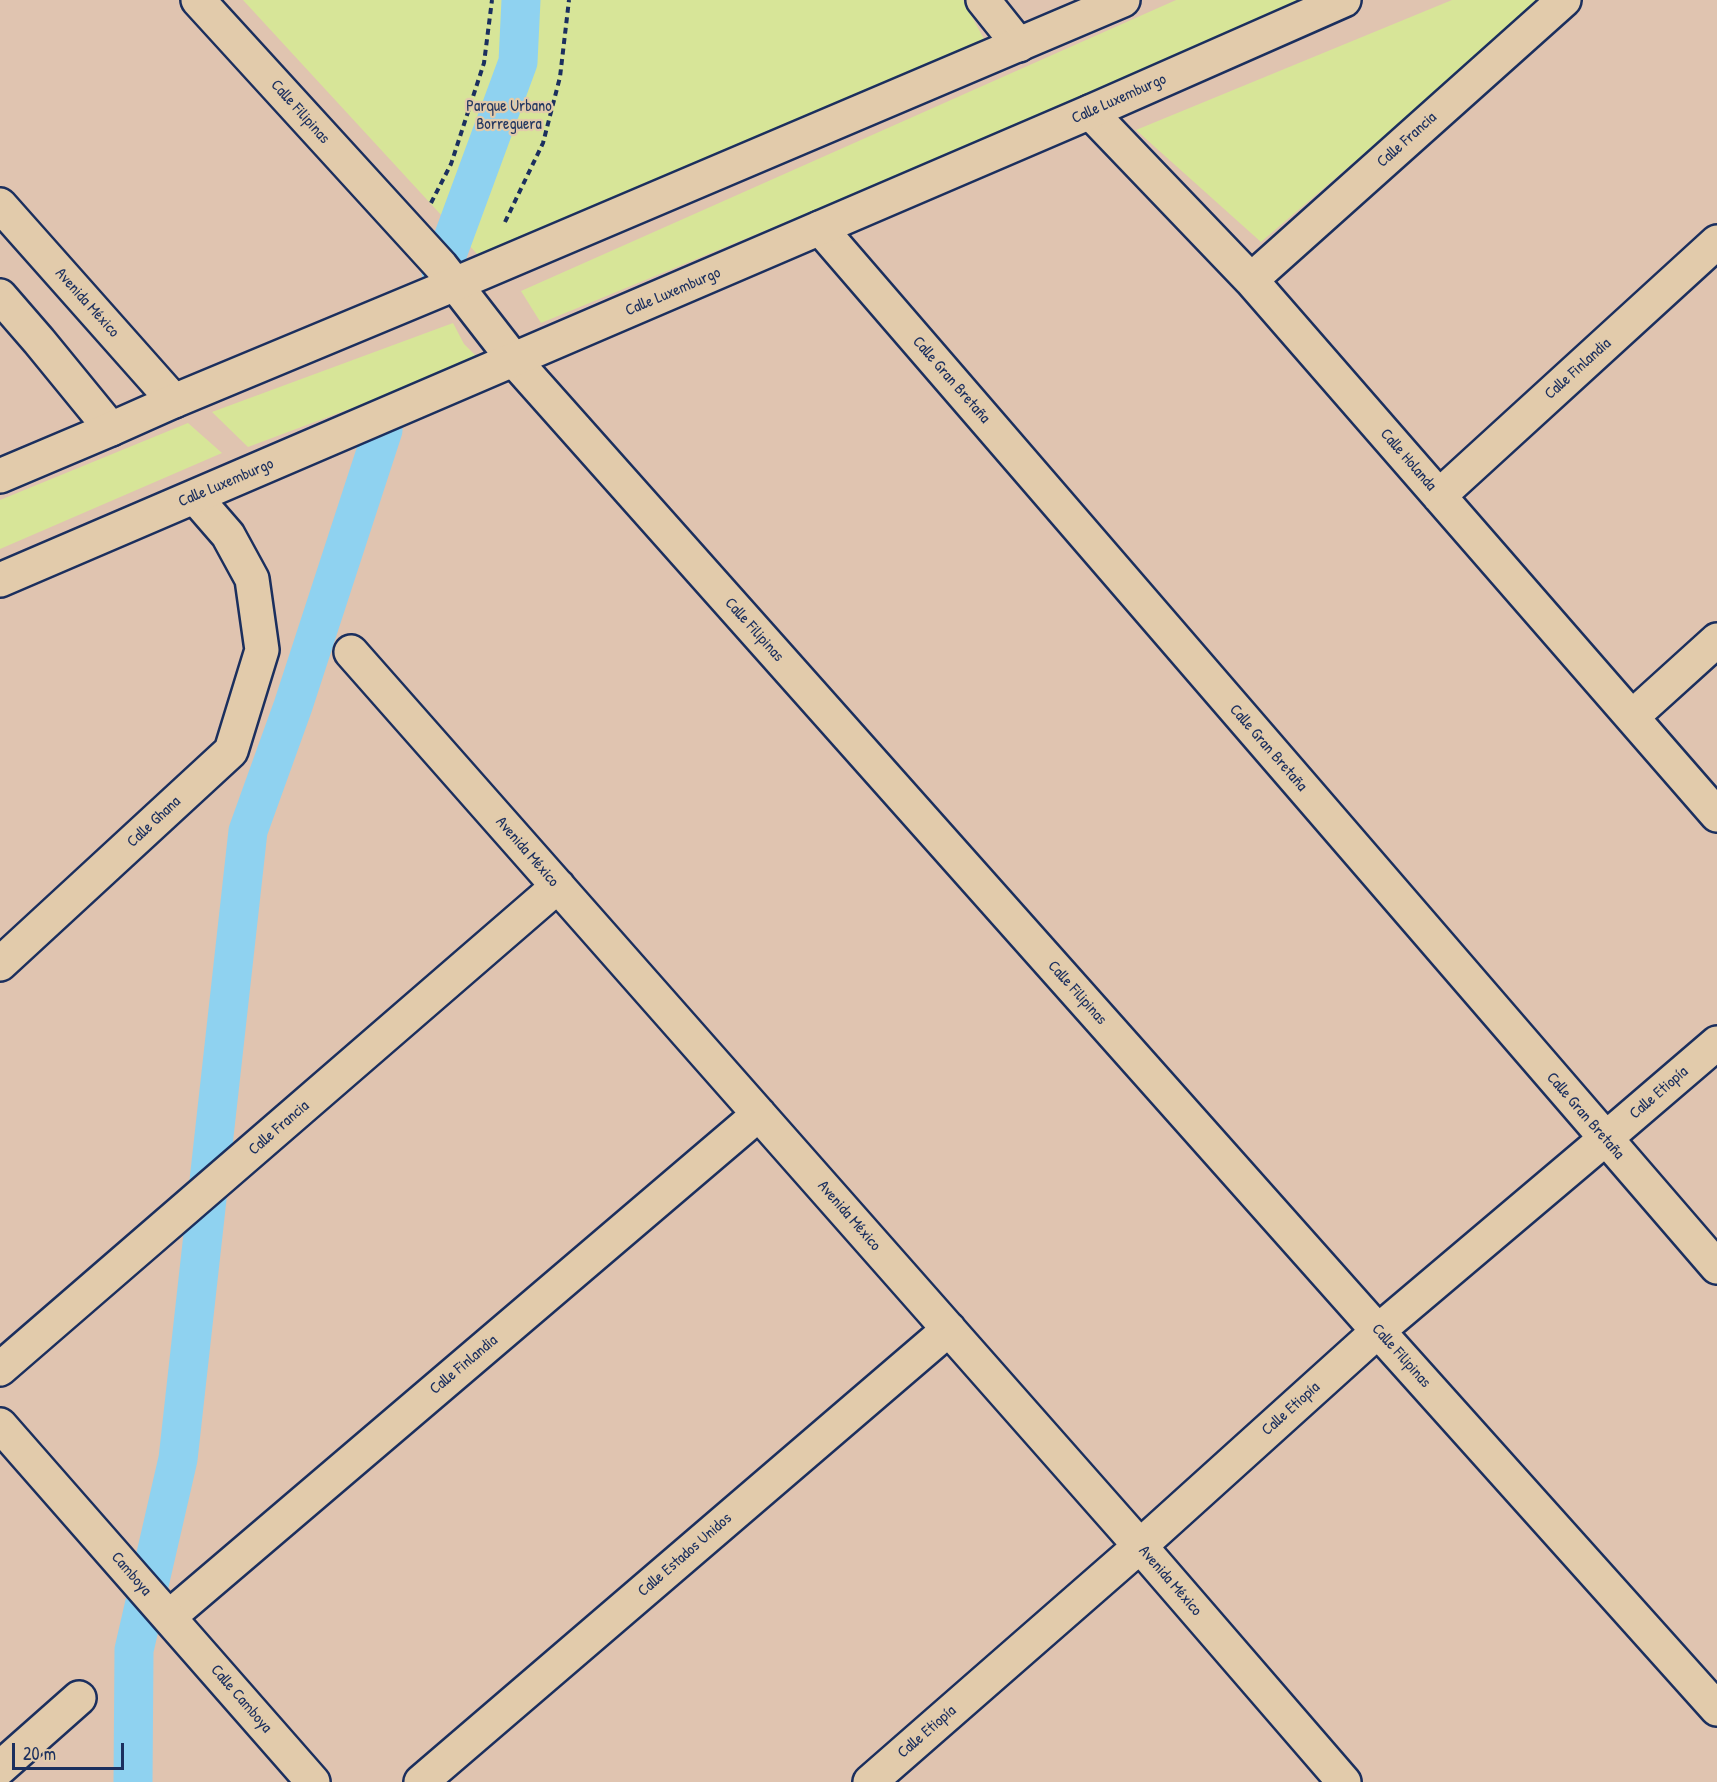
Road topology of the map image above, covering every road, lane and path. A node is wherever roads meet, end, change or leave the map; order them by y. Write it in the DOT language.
graph roads {
  1 [pos="198,0"];
  2 [pos="492,0"];
  3 [pos="569,0"];
  4 [pos="983,0"];
  5 [pos="1123,0"];
  6 [pos="1344,0"];
  7 [pos="1564,0"];
  8 [pos="1019,45"];
  9 [pos="1090,112"];
  10 [pos="0,205"];
  11 [pos="415,218"];
  12 [pos="504,225"];
  13 [pos="820,228"];
  14 [pos="1717,242"];
  15 [pos="450,277"];
  16 [pos="1251,279"];
  17 [pos="0,296"];
  18 [pos="513,360"];
  19 [pos="174,401"];
  20 [pos="111,429"];
  21 [pos="0,476"];
  22 [pos="195,496"];
  23 [pos="1439,496"];
  24 [pos="0,580"];
  25 [pos="1717,640"];
  26 [pos="351,652"];
  27 [pos="1632,717"];
  28 [pos="1717,815"];
  29 [pos="558,886"];
  30 [pos="0,964"];
  31 [pos="1717,1043"];
  32 [pos="759,1114"];
  33 [pos="1605,1140"];
  34 [pos="1717,1267"];
  35 [pos="949,1329"];
  36 [pos="1378,1331"];
  37 [pos="0,1368"];
  38 [pos="0,1425"];
  39 [pos="1140,1546"];
  40 [pos="160,1607"];
  41 [pos="79,1698"];
  42 [pos="1717,1709"];
  43 [pos="0,1768"];
  44 [pos="1333,1778"];
  45 [pos="313,1782"];
  46 [pos="421,1782"];
  47 [pos="870,1782"];
  1 -- 11 [label="street, Calle Filipinas"];
  2 -- 11 [label="path"];
  3 -- 12 [label="path"];
  4 -- 8 [label="street"];
  5 -- 8 [label="street"];
  6 -- 9 [label="street, Calle Luxemburgo"];
  7 -- 16 [label="street, Calle Francia"];
  8 -- 15 [label="street"];
  9 -- 13 [label="street, Calle Luxemburgo"];
  9 -- 16 [label="street, Calle Holanda"];
  10 -- 19 [label="street, Avenida México"];
  11 -- 15 [label="street, Calle Filipinas"];
  13 -- 18 [label="street, Calle Luxemburgo"];
  13 -- 33 [label="street, Calle Gran Bretaña"];
  14 -- 23 [label="street, Calle Finlandia"];
  15 -- 18 [label="street, Calle Filipinas"];
  15 -- 19 [label="street"];
  16 -- 23 [label="street, Calle Holanda"];
  17 -- 20 [label="street"];
  18 -- 22 [label="street, Calle Luxemburgo"];
  18 -- 36 [label="street, Calle Filipinas"];
  19 -- 20 [label="street"];
  20 -- 21 [label="street"];
  22 -- 24 [label="street, Calle Luxemburgo"];
  22 -- 30 [label="street, Calle Ghana"];
  23 -- 27 [label="street, Calle Holanda"];
  25 -- 27 [label="street"];
  26 -- 29 [label="street, Avenida México"];
  27 -- 28 [label="street, Calle Holanda"];
  29 -- 32 [label="street, Avenida México"];
  29 -- 37 [label="street, Calle Francia"];
  31 -- 33 [label="street, Calle Etiopía"];
  32 -- 35 [label="street, Avenida México"];
  32 -- 40 [label="street, Calle Finlandia"];
  33 -- 34 [label="street, Calle Gran Bretaña"];
  33 -- 36 [label="street, Calle Etiopía"];
  35 -- 39 [label="street, Avenida México"];
  35 -- 46 [label="street, Calle Estados Unidos"];
  36 -- 39 [label="street, Calle Etiopía"];
  36 -- 42 [label="street, Calle Filipinas"];
  38 -- 40 [label="street, Camboya"];
  39 -- 44 [label="street, Avenida México"];
  39 -- 47 [label="street, Calle Etiopía"];
  40 -- 45 [label="street, Calle Camboya"];
  41 -- 43 [label="street"];
}
